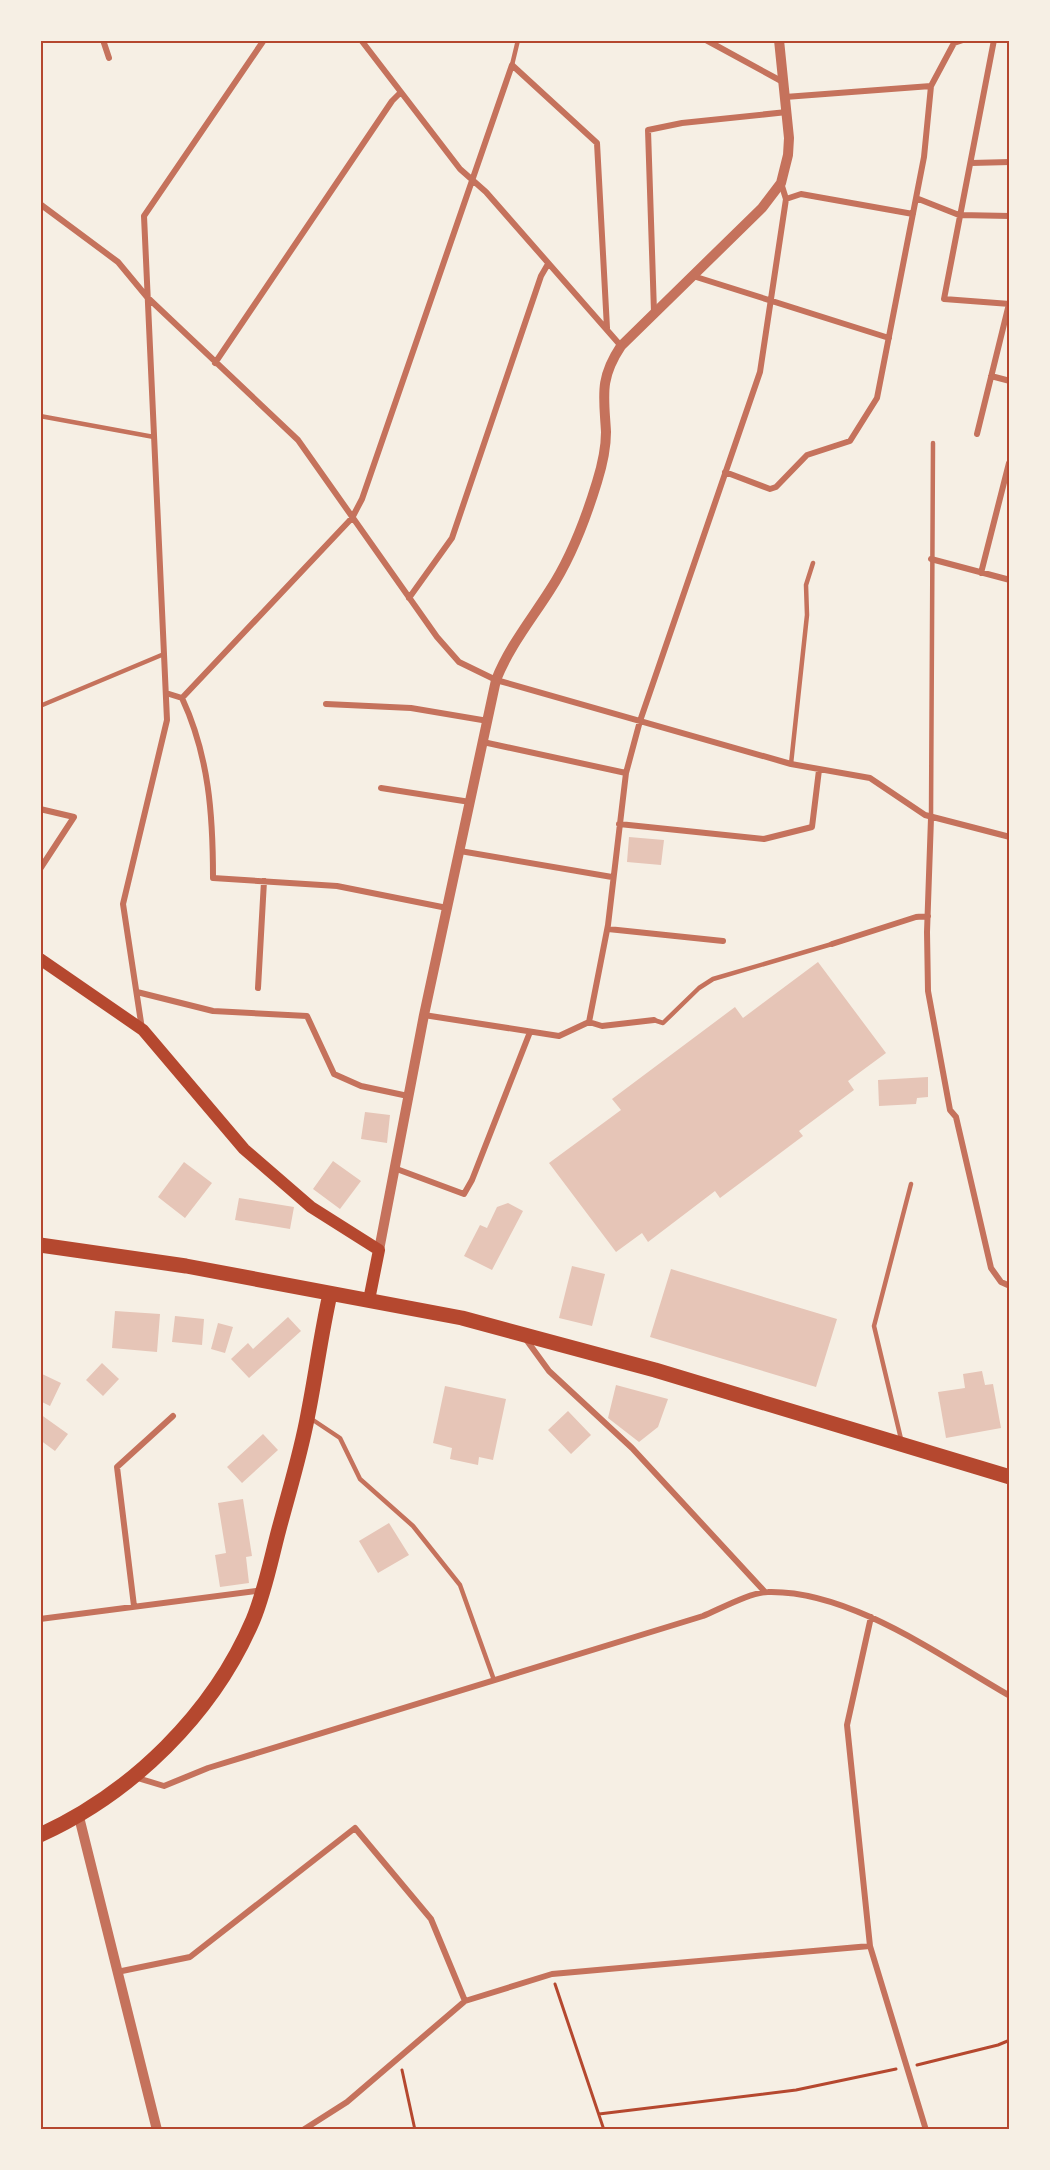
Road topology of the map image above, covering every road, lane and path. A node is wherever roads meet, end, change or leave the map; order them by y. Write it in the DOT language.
graph roads {
  1 [pos="103,40"];
  2 [pos="264,40"];
  3 [pos="361,40"];
  4 [pos="518,40"];
  5 [pos="706,40"];
  6 [pos="779,40"];
  7 [pos="963,40"];
  8 [pos="994,40"];
  9 [pos="109,58"];
  10 [pos="512,65"];
  11 [pos="784,82"];
  12 [pos="931,86"];
  13 [pos="400,93"];
  14 [pos="785,97"];
  15 [pos="787,112"];
  16 [pos="1010,162"];
  17 [pos="971,163"];
  18 [pos="471,181"];
  19 [pos="780,183"];
  20 [pos="916,198"];
  21 [pos="786,199"];
  22 [pos="40,204"];
  23 [pos="913,214"];
  24 [pos="959,215"];
  25 [pos="1010,216"];
  26 [pos="548,264"];
  27 [pos="693,275"];
  28 [pos="147,297"];
  29 [pos="769,300"];
  30 [pos="1009,304"];
  31 [pos="654,313"];
  32 [pos="607,328"];
  33 [pos="889,338"];
  34 [pos="621,346"];
  35 [pos="215,363"];
  36 [pos="991,376"];
  37 [pos="1010,381"];
  38 [pos="40,416"];
  39 [pos="977,434"];
  40 [pos="154,437"];
  41 [pos="933,443"];
  42 [pos="1009,463"];
  43 [pos="725,472"];
  44 [pos="352,518"];
  45 [pos="931,559"];
  46 [pos="813,563"];
  47 [pos="981,573"];
  48 [pos="1010,580"];
  49 [pos="409,598"];
  50 [pos="164,654"];
  51 [pos="496,680"];
  52 [pos="166,693"];
  53 [pos="182,698"];
  54 [pos="326,704"];
  55 [pos="40,706"];
  56 [pos="488,721"];
  57 [pos="640,721"];
  58 [pos="483,742"];
  59 [pos="791,764"];
  60 [pos="819,770"];
  61 [pos="626,773"];
  62 [pos="381,788"];
  63 [pos="470,802"];
  64 [pos="40,809"];
  65 [pos="931,818"];
  66 [pos="619,824"];
  67 [pos="1010,837"];
  68 [pos="460,851"];
  69 [pos="40,869"];
  70 [pos="612,877"];
  71 [pos="264,881"];
  72 [pos="447,908"];
  73 [pos="928,916"];
  74 [pos="608,929"];
  75 [pos="723,941"];
  76 [pos="832,944"];
  77 [pos="40,959"];
  78 [pos="258,988"];
  79 [pos="137,992"];
  80 [pos="424,1015"];
  81 [pos="654,1020"];
  82 [pos="589,1022"];
  83 [pos="142,1030"];
  84 [pos="530,1032"];
  85 [pos="408,1096"];
  86 [pos="394,1167"];
  87 [pos="911,1184"];
  88 [pos="40,1245"];
  89 [pos="379,1250"];
  90 [pos="1010,1286"];
  91 [pos="330,1294"];
  92 [pos="369,1300"];
  93 [pos="522,1334"];
  94 [pos="173,1416"];
  95 [pos="308,1416"];
  96 [pos="902,1445"];
  97 [pos="1010,1477"];
  98 [pos="264,1590"];
  99 [pos="765,1592"];
  100 [pos="134,1606"];
  101 [pos="871,1617"];
  102 [pos="40,1619"];
  103 [pos="494,1680"];
  104 [pos="1010,1696"];
  105 [pos="134,1777"];
  106 [pos="79,1817"];
  107 [pos="40,1835"];
  108 [pos="870,1946"];
  109 [pos="116,1972"];
  110 [pos="552,1974"];
  111 [pos="465,2001"];
  112 [pos="1010,2040"];
  113 [pos="399,2057"];
  114 [pos="907,2067"];
  115 [pos="599,2114"];
  116 [pos="157,2130"];
  117 [pos="303,2130"];
  118 [pos="415,2130"];
  119 [pos="604,2130"];
  120 [pos="926,2130"];
  1 -- 9 [label="street"];
  2 -- 28 [label="street"];
  3 -- 13 [label="street"];
  4 -- 10 [label="lane"];
  5 -- 11 [label="street"];
  6 -- 11 [label="street"];
  7 -- 12 [label="street"];
  8 -- 17 [label="street"];
  10 -- 18 [label="street"];
  10 -- 32 [label="street"];
  11 -- 14 [label="street"];
  12 -- 14 [label="street"];
  12 -- 20 [label="street"];
  13 -- 18 [label="street"];
  13 -- 35 [label="street"];
  14 -- 15 [label="street"];
  15 -- 19 [label="street"];
  15 -- 31 [label="street"];
  16 -- 17 [label="street"];
  17 -- 24 [label="street"];
  18 -- 26 [label="street"];
  18 -- 44 [label="street"];
  19 -- 21 [label="street"];
  19 -- 27 [label="street"];
  20 -- 23 [label="street"];
  20 -- 24 [label="street"];
  21 -- 23 [label="street"];
  21 -- 29 [label="street"];
  22 -- 28 [label="street"];
  23 -- 33 [label="street"];
  24 -- 25 [label="street"];
  24 -- 30 [label="street"];
  26 -- 32 [label="street"];
  26 -- 49 [label="street"];
  27 -- 29 [label="street"];
  27 -- 31 [label="street"];
  28 -- 35 [label="street"];
  28 -- 40 [label="street"];
  29 -- 33 [label="street"];
  29 -- 43 [label="street"];
  30 -- 36 [label="street"];
  31 -- 34 [label="street"];
  32 -- 34 [label="street"];
  33 -- 43 [label="street"];
  34 -- 51 [label="street"];
  35 -- 44 [label="street"];
  36 -- 37 [label="street"];
  36 -- 39 [label="street"];
  38 -- 40 [label="lane"];
  40 -- 50 [label="street"];
  41 -- 45 [label="lane"];
  42 -- 47 [label="street"];
  43 -- 57 [label="street"];
  44 -- 49 [label="street"];
  44 -- 53 [label="street"];
  45 -- 47 [label="street"];
  45 -- 65 [label="lane"];
  46 -- 59 [label="lane"];
  47 -- 48 [label="street"];
  49 -- 51 [label="street"];
  50 -- 52 [label="street"];
  50 -- 55 [label="lane"];
  51 -- 56 [label="street"];
  51 -- 57 [label="street"];
  52 -- 53 [label="street"];
  52 -- 79 [label="street"];
  53 -- 71 [label="street"];
  54 -- 56 [label="street"];
  56 -- 58 [label="street"];
  57 -- 59 [label="street"];
  57 -- 61 [label="street"];
  58 -- 61 [label="street"];
  58 -- 63 [label="street"];
  59 -- 60 [label="street"];
  60 -- 65 [label="street"];
  60 -- 66 [label="street"];
  61 -- 66 [label="street"];
  62 -- 63 [label="street"];
  63 -- 68 [label="street"];
  64 -- 69 [label="street"];
  65 -- 67 [label="street"];
  65 -- 73 [label="street"];
  66 -- 70 [label="street"];
  68 -- 70 [label="street"];
  68 -- 72 [label="street"];
  70 -- 74 [label="street"];
  71 -- 72 [label="street"];
  71 -- 78 [label="street"];
  72 -- 80 [label="street"];
  73 -- 76 [label="street"];
  73 -- 90 [label="street"];
  74 -- 75 [label="street"];
  74 -- 82 [label="street"];
  76 -- 81 [label="lane"];
  77 -- 83 [label="main road"];
  79 -- 83 [label="street"];
  79 -- 85 [label="street"];
  80 -- 84 [label="street"];
  80 -- 85 [label="street"];
  81 -- 82 [label="street"];
  82 -- 84 [label="street"];
  83 -- 89 [label="main road"];
  84 -- 86 [label="street"];
  85 -- 86 [label="street"];
  86 -- 89 [label="street"];
  87 -- 96 [label="lane"];
  88 -- 91 [label="main road"];
  89 -- 92 [label="main road"];
  91 -- 92 [label="main road"];
  91 -- 95 [label="main road"];
  92 -- 93 [label="main road"];
  93 -- 96 [label="main road"];
  93 -- 99 [label="street"];
  94 -- 100 [label="street"];
  95 -- 98 [label="main road"];
  95 -- 103 [label="lane"];
  96 -- 97 [label="main road"];
  98 -- 100 [label="street"];
  98 -- 105 [label="main road"];
  99 -- 101 [label="street"];
  99 -- 103 [label="street"];
  100 -- 102 [label="street"];
  101 -- 104 [label="street"];
  101 -- 108 [label="street"];
  103 -- 105 [label="street"];
  105 -- 106 [label="main road"];
  106 -- 107 [label="main road"];
  106 -- 109 [label="street"];
  108 -- 110 [label="street"];
  108 -- 114 [label="street"];
  109 -- 111 [label="street"];
  109 -- 116 [label="street"];
  110 -- 111 [label="street"];
  110 -- 115 [label="path"];
  111 -- 113 [label="street"];
  112 -- 114 [label="path"];
  113 -- 117 [label="street"];
  113 -- 118 [label="path"];
  114 -- 115 [label="path"];
  114 -- 120 [label="street"];
  115 -- 119 [label="path"];
}
